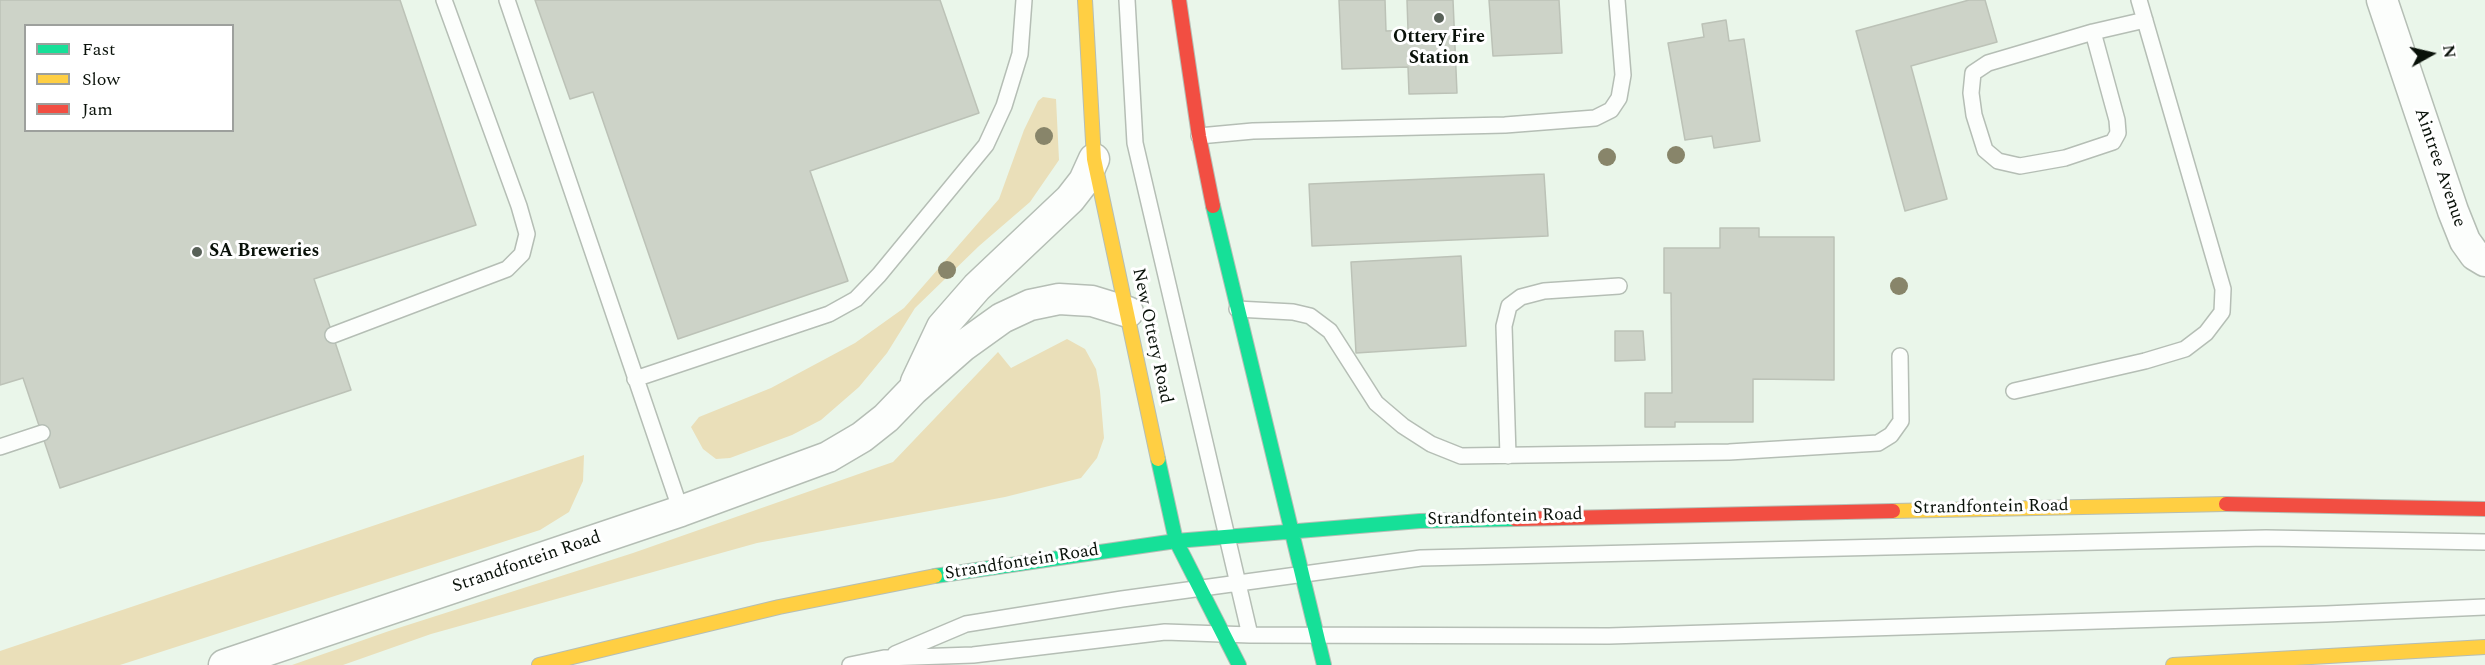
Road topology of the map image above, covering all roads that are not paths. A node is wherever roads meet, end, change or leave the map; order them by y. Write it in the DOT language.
graph roads {
  1 [pos="444,0"];
  2 [pos="507,0"];
  3 [pos="1024,0"];
  4 [pos="1085,0"];
  5 [pos="1127,0"];
  6 [pos="1179,0"];
  7 [pos="1617,0"];
  8 [pos="2139,0"];
  9 [pos="2382,0"];
  10 [pos="2145,20"];
  11 [pos="2093,32"];
  12 [pos="1200,136"];
  13 [pos="1094,159"];
  14 [pos="2485,261"];
  15 [pos="1619,286"];
  16 [pos="1237,309"];
  17 [pos="1128,312"];
  18 [pos="333,335"];
  19 [pos="1900,356"];
  20 [pos="635,379"];
  21 [pos="913,390"];
  22 [pos="2014,391"];
  23 [pos="42,433"];
  24 [pos="0,447"];
  25 [pos="1508,456"];
  26 [pos="2485,509"];
  27 [pos="681,511"];
  28 [pos="1291,532"];
  29 [pos="1227,537"];
  30 [pos="1176,541"];
  31 [pos="2485,542"];
  32 [pos="1301,574"];
  33 [pos="1237,583"];
  34 [pos="1199,588"];
  35 [pos="2485,607"];
  36 [pos="1223,635"];
  37 [pos="1250,635"];
  38 [pos="1317,635"];
  39 [pos="2485,647"];
  40 [pos="884,658"];
  41 [pos="224,665"];
  42 [pos="539,665"];
  43 [pos="850,665"];
  44 [pos="1239,665"];
  45 [pos="1324,665"];
  46 [pos="2174,665"];
  1 -- 18 [label="lane"];
  2 -- 20 [label="lane"];
  3 -- 20 [label="lane"];
  4 -- 13 [label="main road, New Ottery Road"];
  5 -- 29 [label="lane"];
  6 -- 12 [label="main road"];
  7 -- 12 [label="lane"];
  8 -- 10 [label="lane"];
  9 -- 14 [label="street, Aintree Avenue"];
  10 -- 11 [label="lane"];
  10 -- 22 [label="lane"];
  11 -- 11 [label="lane"];
  12 -- 16 [label="main road"];
  13 -- 17 [label="main road, New Ottery Road"];
  13 -- 21 [label="street, Strandfontein Road"];
  15 -- 25 [label="lane"];
  16 -- 25 [label="lane"];
  16 -- 28 [label="main road"];
  17 -- 21 [label="street, Strandfontein Road"];
  17 -- 30 [label="main road, New Ottery Road"];
  19 -- 25 [label="lane"];
  20 -- 27 [label="lane"];
  21 -- 27 [label="street, Strandfontein Road"];
  23 -- 24 [label="lane"];
  26 -- 28 [label="main road, Strandfontein Road"];
  27 -- 41 [label="street, Strandfontein Road"];
  28 -- 29 [label="main road, Strandfontein Road"];
  28 -- 32 [label="main road"];
  29 -- 30 [label="main road, Strandfontein Road"];
  29 -- 33 [label="lane"];
  30 -- 34 [label="main road, New Ottery Road"];
  30 -- 42 [label="main road, Strandfontein Road"];
  31 -- 32 [label="lane"];
  32 -- 33 [label="lane"];
  32 -- 38 [label="main road"];
  33 -- 34 [label="lane"];
  33 -- 37 [label="lane"];
  34 -- 36 [label="main road, New Ottery Road"];
  34 -- 40 [label="lane"];
  35 -- 38 [label="lane"];
  36 -- 37 [label="lane"];
  36 -- 40 [label="lane"];
  36 -- 44 [label="main road, New Ottery Road"];
  37 -- 38 [label="lane"];
  38 -- 45 [label="main road"];
  39 -- 46 [label="main road"];
  40 -- 43 [label="lane"];
}
